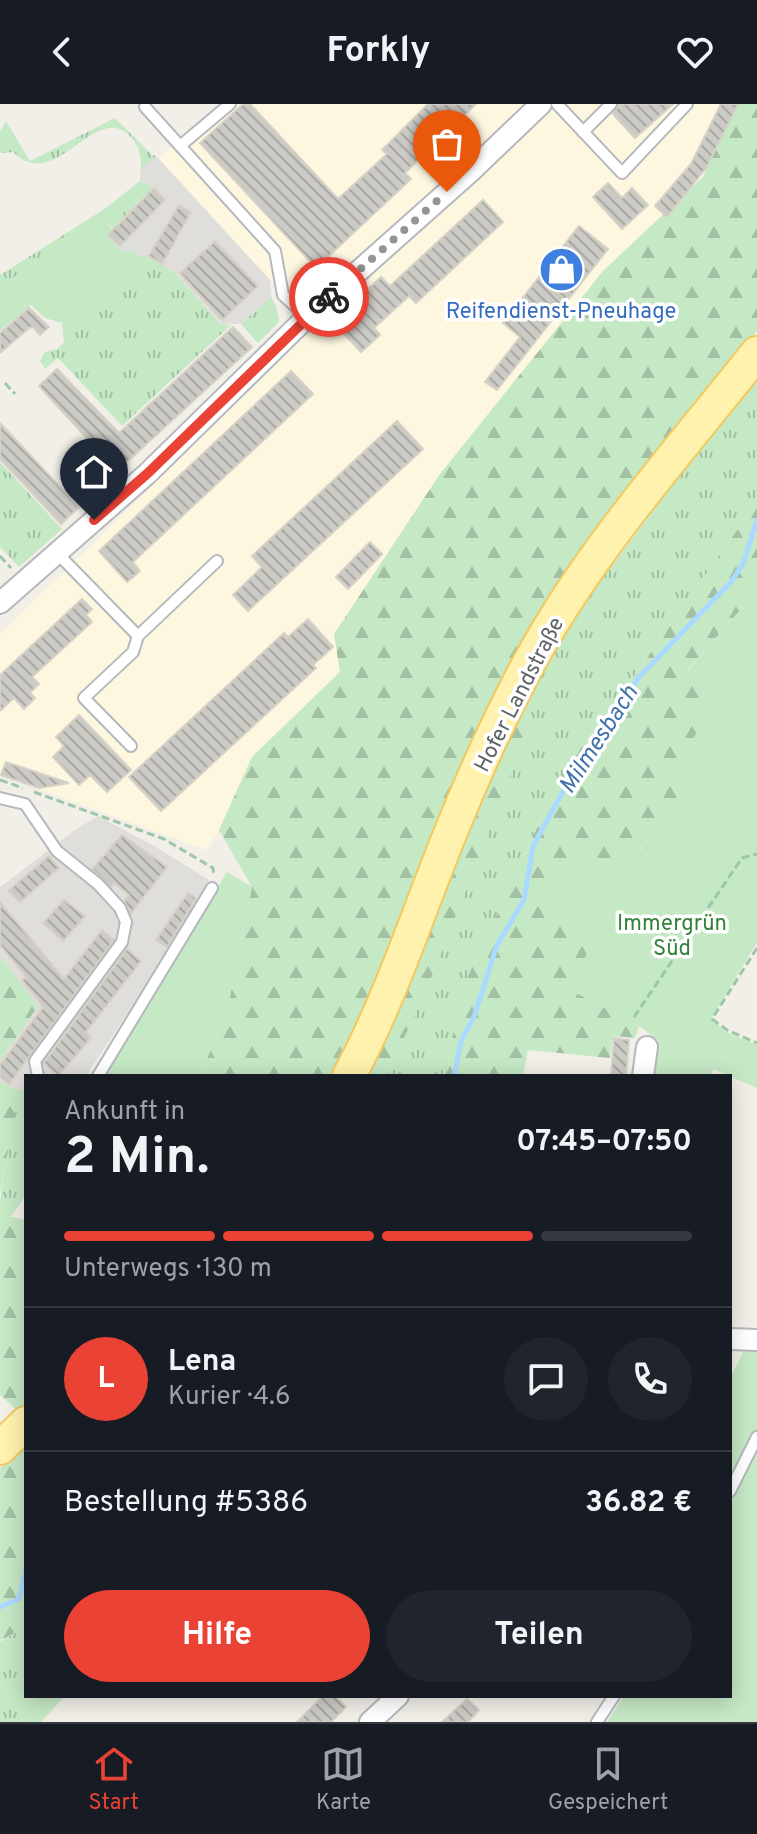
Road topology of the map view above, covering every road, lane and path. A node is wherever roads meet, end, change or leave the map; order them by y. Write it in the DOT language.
graph roads {
  1 [pos="230,104"];
  2 [pos="541,104"];
  3 [pos="557,104"];
  4 [pos="611,104"];
  5 [pos="687,104"];
  6 [pos="145,107"];
  7 [pos="583,132"];
  8 [pos="180,146"];
  9 [pos="307,317"];
  10 [pos="757,353"];
  11 [pos="5,383"];
  12 [pos="15,394"];
  13 [pos="57,553"];
  14 [pos="217,561"];
  15 [pos="0,603"];
  16 [pos="138,636"];
  17 [pos="131,746"];
  18 [pos="0,780"];
  19 [pos="0,798"];
  20 [pos="757,854"];
  21 [pos="212,888"];
  22 [pos="757,948"];
  23 [pos="634,1017"];
  24 [pos="757,1043"];
  25 [pos="647,1047"];
  26 [pos="38,1074"];
  27 [pos="99,1074"];
  28 [pos="350,1074"];
  29 [pos="643,1074"];
  30 [pos="732,1339"];
  31 [pos="757,1340"];
  32 [pos="24,1425"];
  33 [pos="757,1437"];
  34 [pos="0,1448"];
  35 [pos="732,1487"];
  36 [pos="396,1698"];
  37 [pos="613,1698"];
  38 [pos="370,1722"];
  39 [pos="597,1722"];
  1 -- 8 [label="lane"];
  2 -- 9 [label="street"];
  3 -- 7 [label="lane"];
  4 -- 7 [label="lane"];
  5 -- 7 [label="lane"];
  6 -- 8 [label="lane"];
  8 -- 9 [label="lane"];
  9 -- 13 [label="street"];
  10 -- 28 [label="main road, Hofer Landstraße"];
  11 -- 12 [label="path"];
  13 -- 15 [label="street"];
  13 -- 16 [label="lane"];
  14 -- 16 [label="lane"];
  16 -- 17 [label="lane"];
  18 -- 21 [label="path"];
  19 -- 26 [label="lane"];
  20 -- 23 [label="path"];
  21 -- 27 [label="lane"];
  22 -- 24 [label="path"];
  25 -- 29 [label="street"];
  30 -- 31 [label="street"];
  32 -- 34 [label="main road"];
  33 -- 35 [label="lane"];
  36 -- 38 [label="street"];
  37 -- 39 [label="lane"];
}
